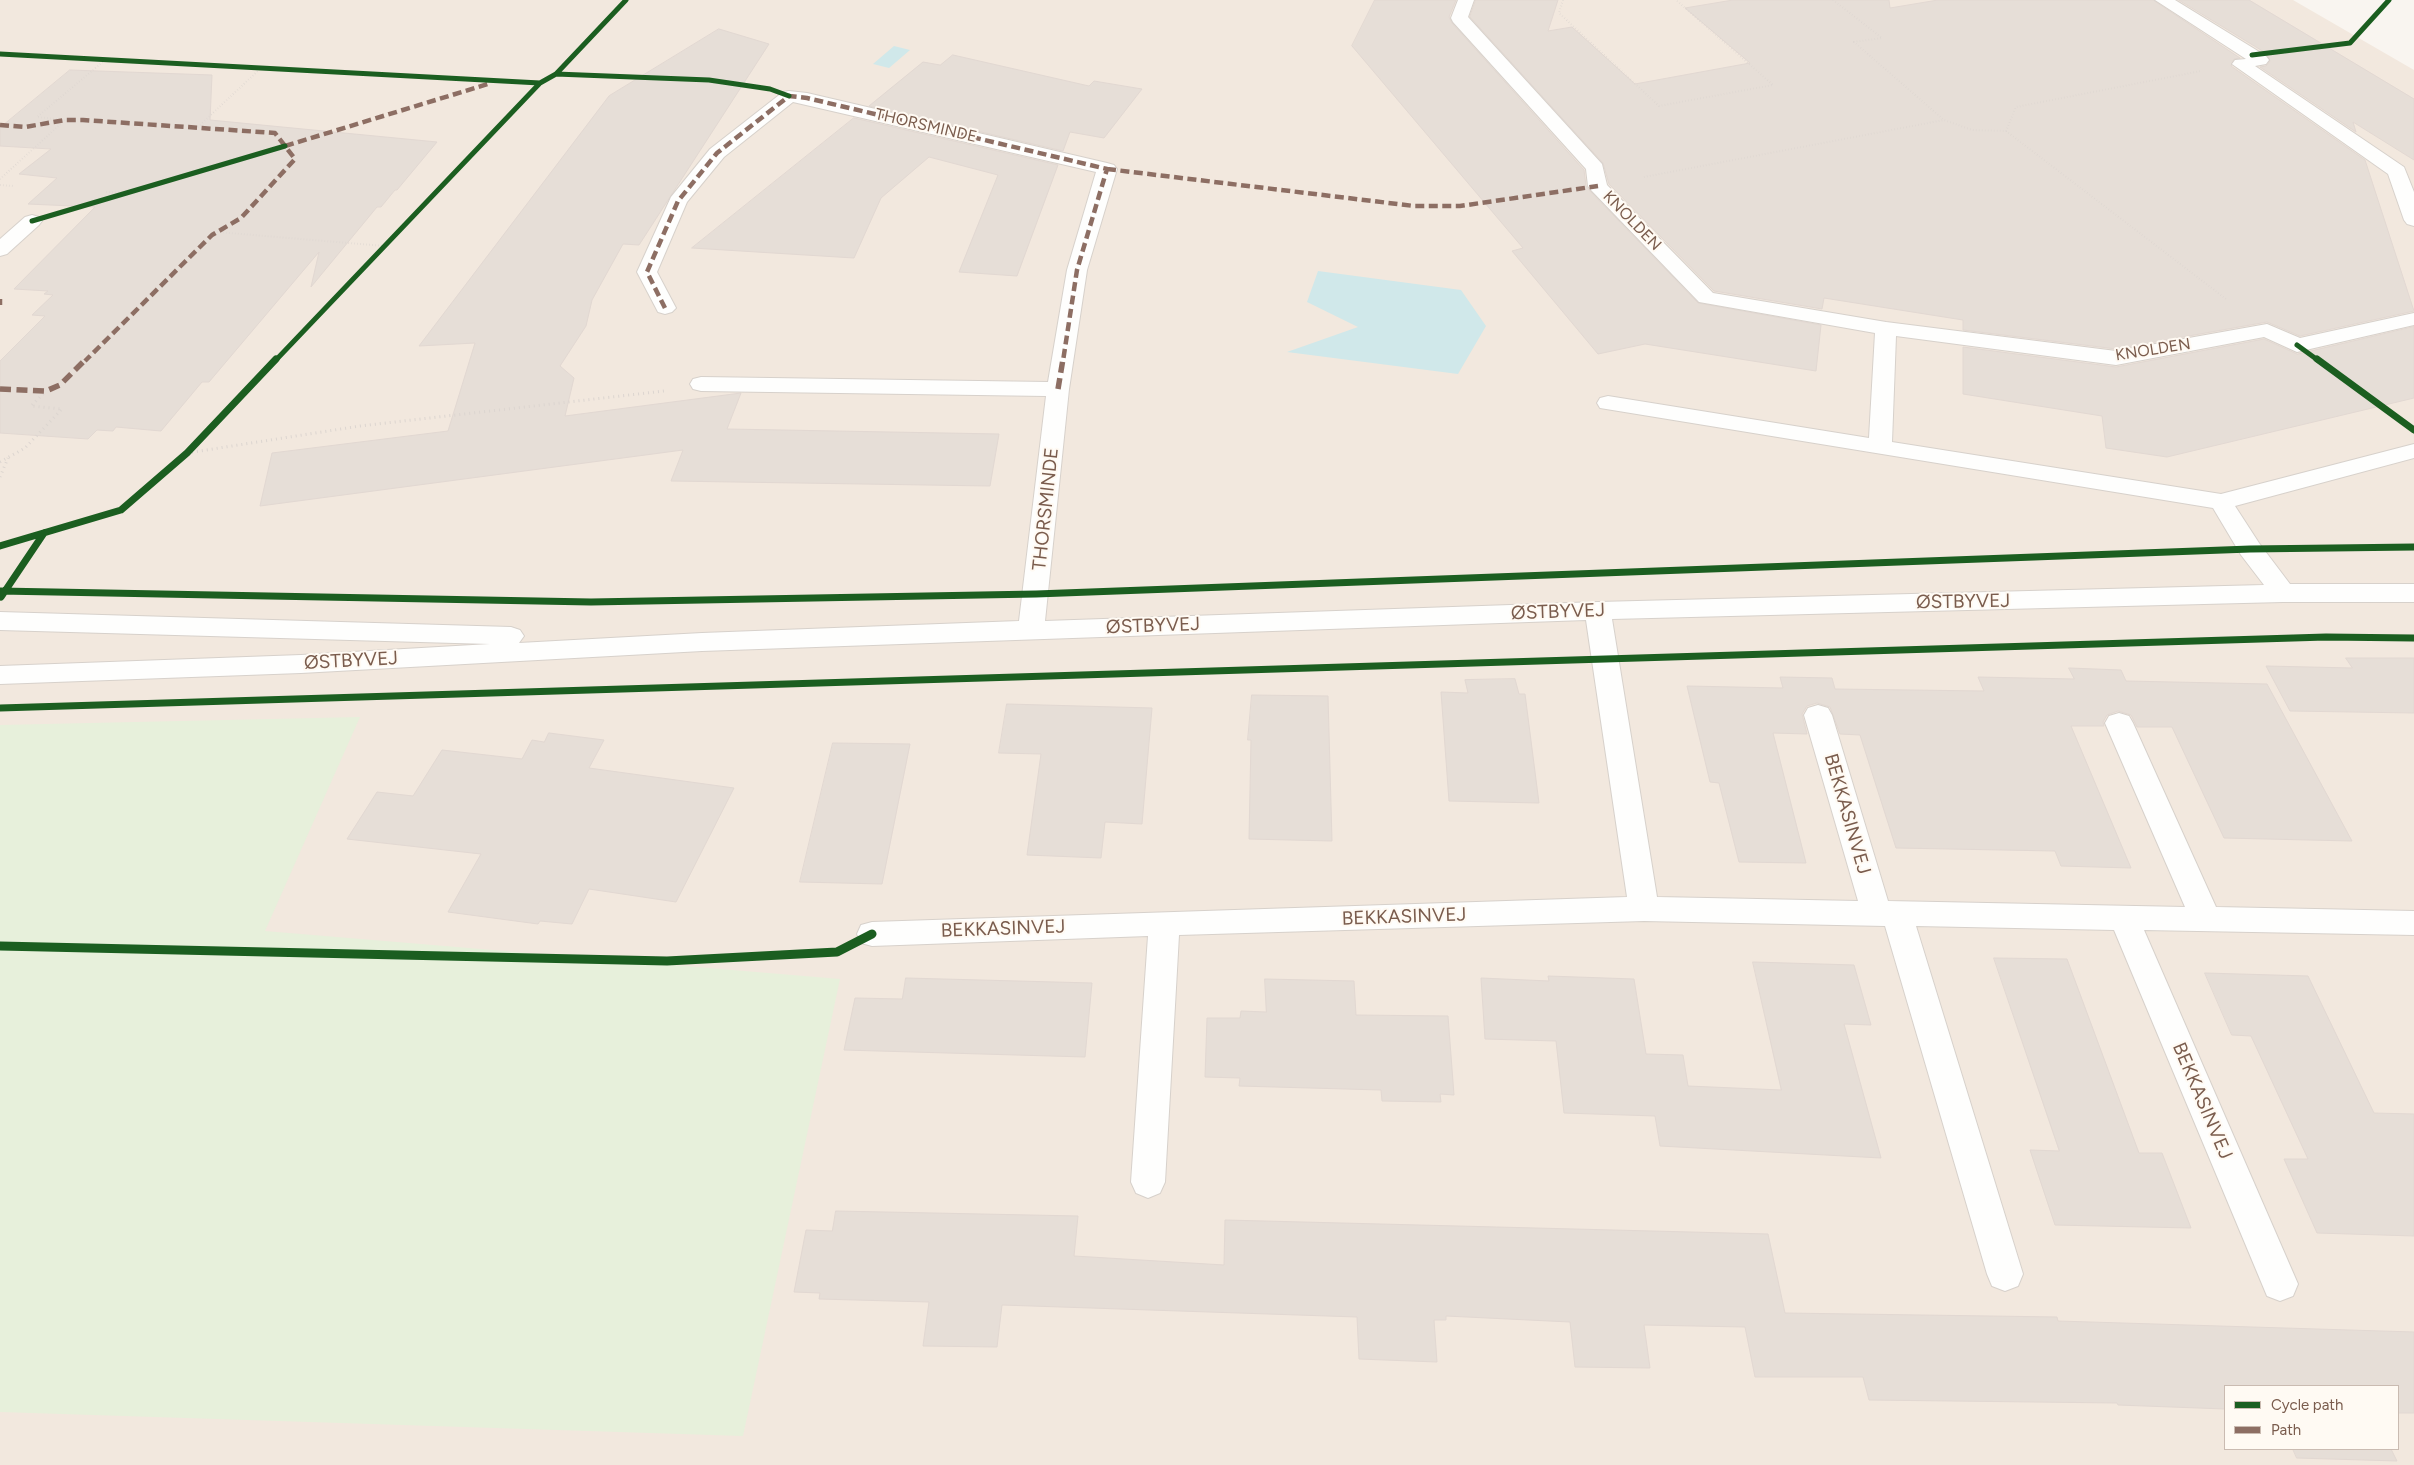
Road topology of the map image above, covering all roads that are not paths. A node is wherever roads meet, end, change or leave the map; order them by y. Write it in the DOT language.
graph roads {
  1 [pos="1466,0"];
  2 [pos="2163,0"];
  3 [pos="2414,218"];
  4 [pos="32,221"];
  5 [pos="0,250"];
  6 [pos="665,308"];
  7 [pos="2414,319"];
  8 [pos="1886,328"];
  9 [pos="700,384"];
  10 [pos="1058,389"];
  11 [pos="1608,403"];
  12 [pos="1880,446"];
  13 [pos="2414,451"];
  14 [pos="2221,502"];
  15 [pos="2283,593"];
  16 [pos="2414,593"];
  17 [pos="1598,611"];
  18 [pos="0,621"];
  19 [pos="1032,630"];
  20 [pos="702,642"];
  21 [pos="0,675"];
  22 [pos="1818,715"];
  23 [pos="2119,723"];
  24 [pos="1644,909"];
  25 [pos="1887,914"];
  26 [pos="2124,918"];
  27 [pos="2206,919"];
  28 [pos="2414,923"];
  29 [pos="1164,924"];
  30 [pos="872,934"];
  31 [pos="1148,1182"];
  32 [pos="2004,1274"];
  33 [pos="2280,1284"];
  1 -- 8 [label="street, KNOLDEN"];
  2 -- 3 [label="street"];
  4 -- 5 [label="street"];
  6 -- 10 [label="street, THORSMINDE"];
  7 -- 8 [label="street, KNOLDEN"];
  8 -- 12 [label="street"];
  9 -- 10 [label="street"];
  10 -- 19 [label="street, THORSMINDE"];
  11 -- 12 [label="street"];
  12 -- 14 [label="street"];
  13 -- 14 [label="street"];
  14 -- 15 [label="street"];
  15 -- 16 [label="street, ØSTBYVEJ"];
  15 -- 17 [label="street, ØSTBYVEJ"];
  17 -- 19 [label="street, ØSTBYVEJ"];
  17 -- 24 [label="street"];
  18 -- 20 [label="street, ØSTBYVEJ"];
  19 -- 20 [label="street, ØSTBYVEJ"];
  20 -- 21 [label="street, ØSTBYVEJ"];
  22 -- 25 [label="street, BEKKASINVEJ"];
  23 -- 27 [label="street"];
  24 -- 25 [label="street, BEKKASINVEJ"];
  24 -- 29 [label="street, BEKKASINVEJ"];
  25 -- 26 [label="street, BEKKASINVEJ"];
  25 -- 32 [label="street, BEKKASINVEJ"];
  26 -- 27 [label="street, BEKKASINVEJ"];
  26 -- 33 [label="street, BEKKASINVEJ"];
  27 -- 28 [label="street, BEKKASINVEJ"];
  29 -- 30 [label="street, BEKKASINVEJ"];
  29 -- 31 [label="street"];
}
